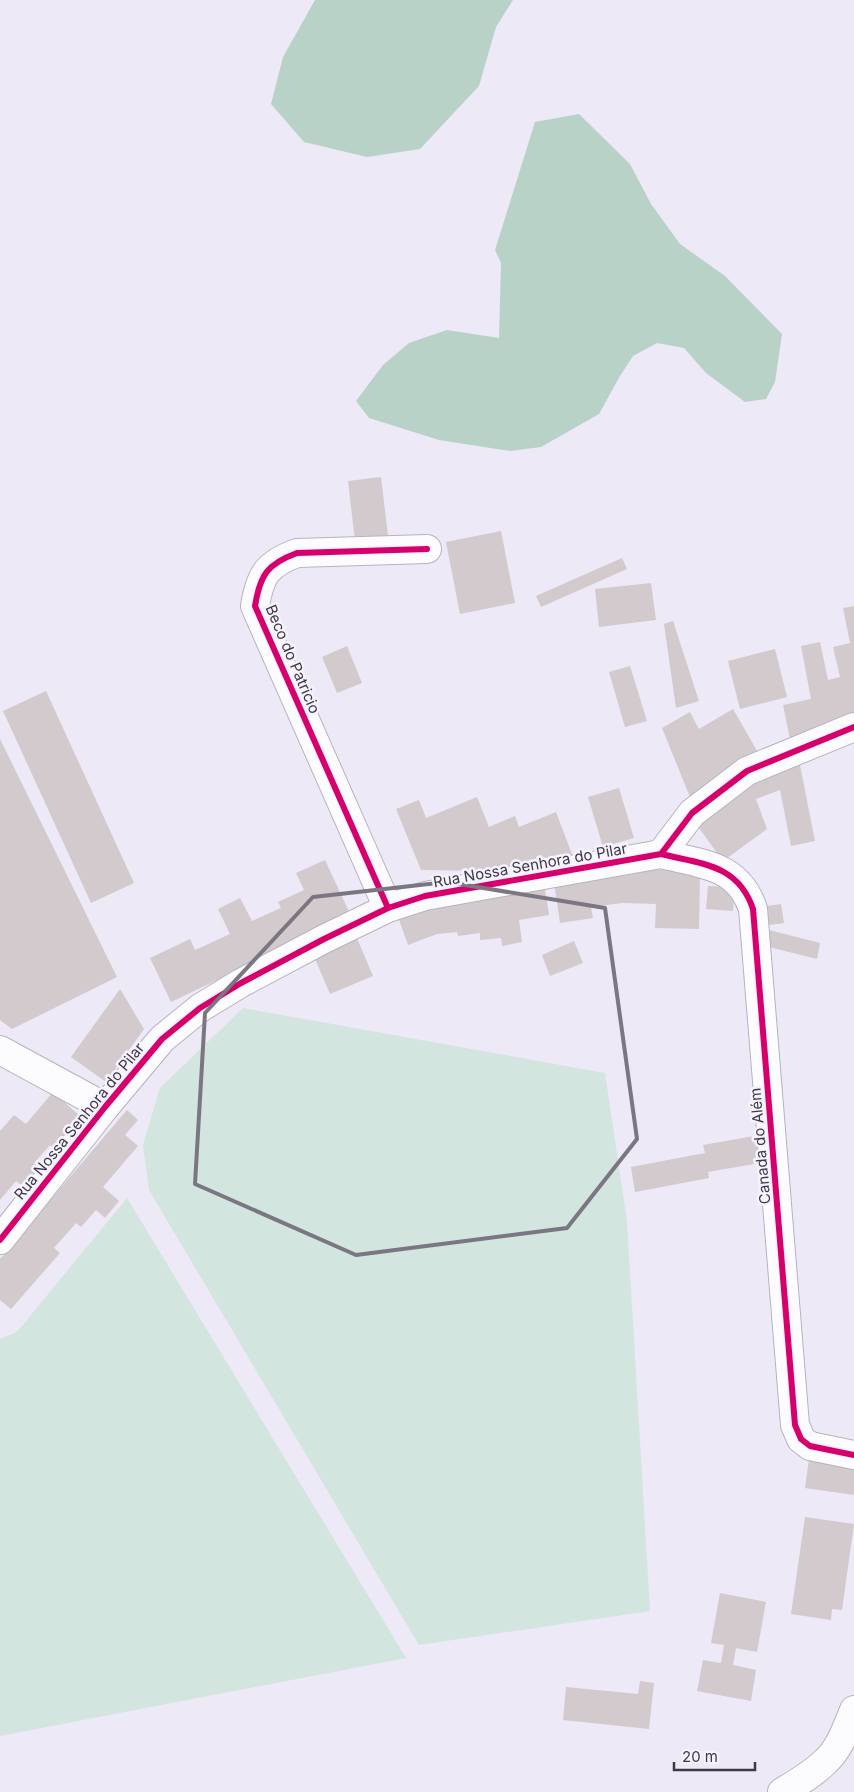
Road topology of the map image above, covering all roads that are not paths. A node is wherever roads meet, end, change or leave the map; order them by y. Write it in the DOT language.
graph roads {
  1 [pos="427,549"];
  2 [pos="854,727"];
  3 [pos="661,854"];
  4 [pos="388,908"];
  5 [pos="0,1050"];
  6 [pos="105,1107"];
  7 [pos="0,1240"];
  8 [pos="854,1455"];
  9 [pos="854,1710"];
  10 [pos="782,1792"];
  1 -- 4 [label="street, Beco do Patricio"];
  2 -- 3 [label="street"];
  3 -- 4 [label="street, Rua Nossa Senhora do Pilar"];
  3 -- 8 [label="street, Canada do Além"];
  4 -- 6 [label="street, Rua Nossa Senhora do Pilar"];
  5 -- 6 [label="street"];
  6 -- 7 [label="street, Rua Nossa Senhora do Pilar"];
  9 -- 10 [label="street"];
}
